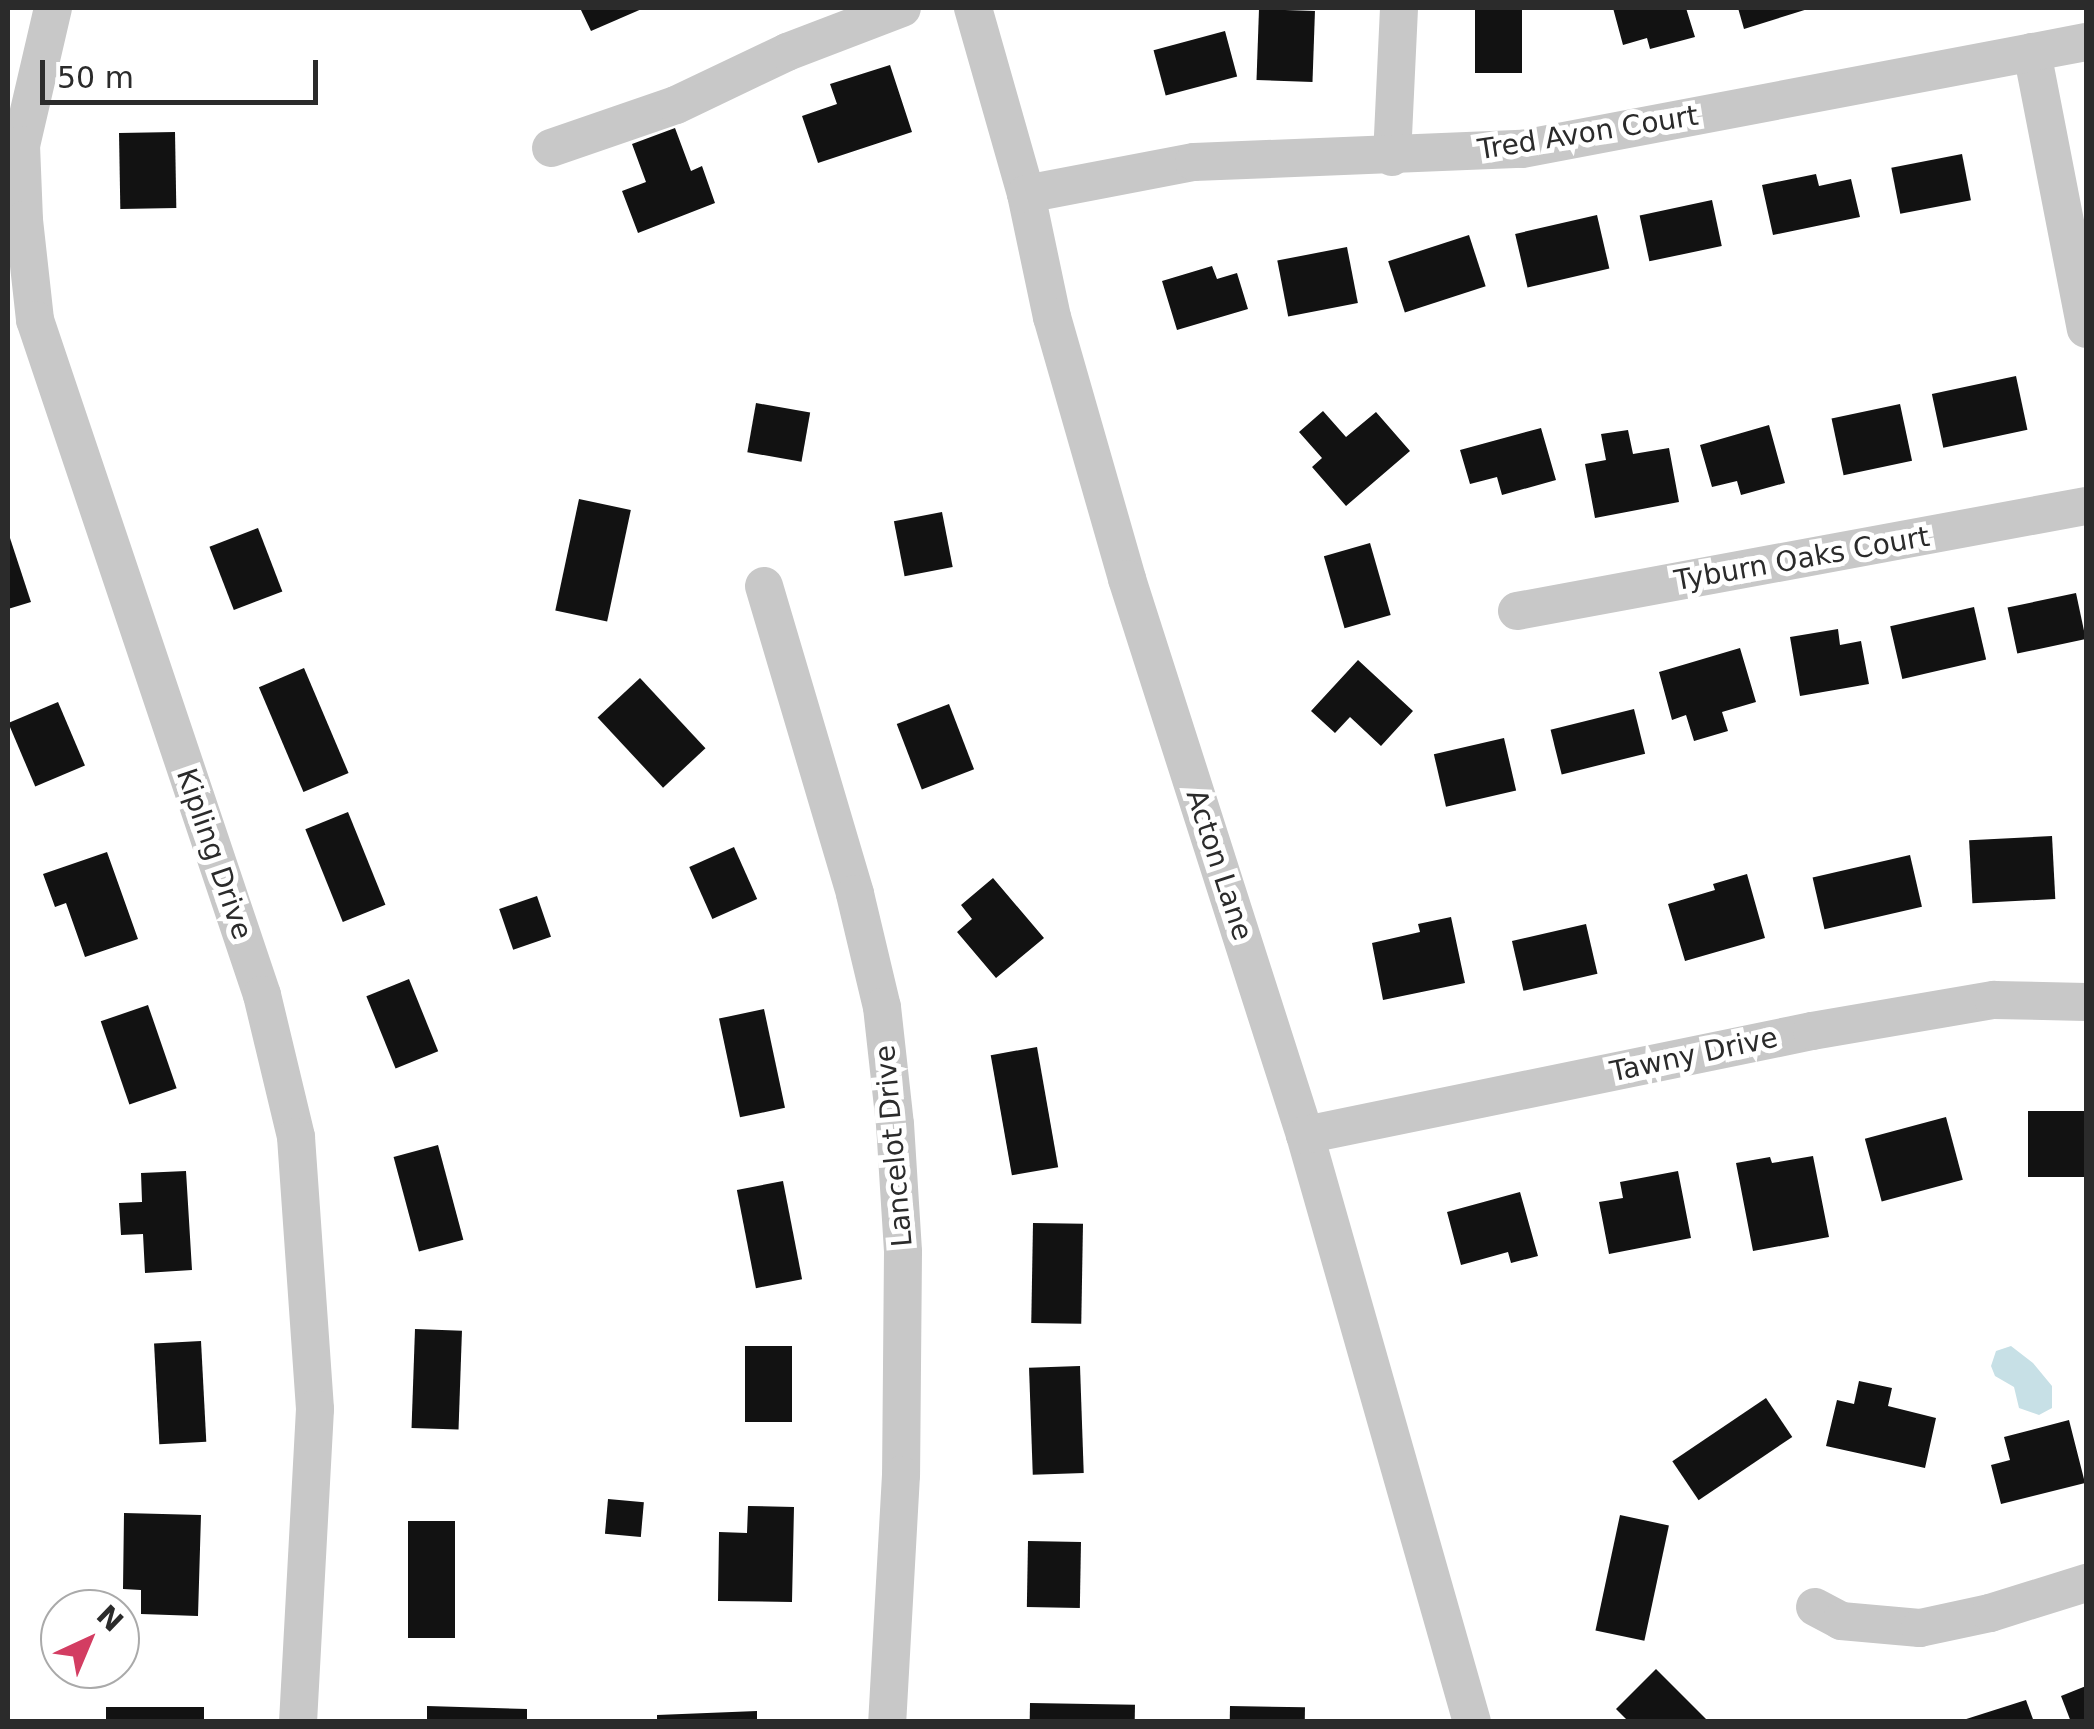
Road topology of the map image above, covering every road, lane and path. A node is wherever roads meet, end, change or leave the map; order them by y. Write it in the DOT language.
graph roads {
  1 [pos="53,8"];
  2 [pos="902,8"];
  3 [pos="973,8"];
  4 [pos="1399,8"];
  5 [pos="2086,42"];
  6 [pos="2032,52"];
  7 [pos="551,148"];
  8 [pos="1392,157"];
  9 [pos="1026,194"];
  10 [pos="2086,326"];
  11 [pos="2086,506"];
  12 [pos="764,586"];
  13 [pos="1518,611"];
  14 [pos="2086,1002"];
  15 [pos="1305,1135"];
  16 [pos="2086,1582"];
  17 [pos="1815,1608"];
  18 [pos="298,1722"];
  19 [pos="888,1722"];
  20 [pos="1472,1722"];
  1 -- 18 [label="street, Kipling Drive"];
  2 -- 7 [label="street"];
  3 -- 9 [label="street, Acton Lane"];
  4 -- 8 [label="street"];
  5 -- 6 [label="street, Tred Avon Court"];
  6 -- 8 [label="street, Tred Avon Court"];
  6 -- 10 [label="street"];
  8 -- 9 [label="street, Tred Avon Court"];
  9 -- 15 [label="street, Acton Lane"];
  11 -- 13 [label="street, Tyburn Oaks Court"];
  12 -- 19 [label="street, Lancelot Drive"];
  14 -- 15 [label="street, Tawny Drive"];
  15 -- 20 [label="street, Acton Lane"];
  16 -- 17 [label="street"];
}
